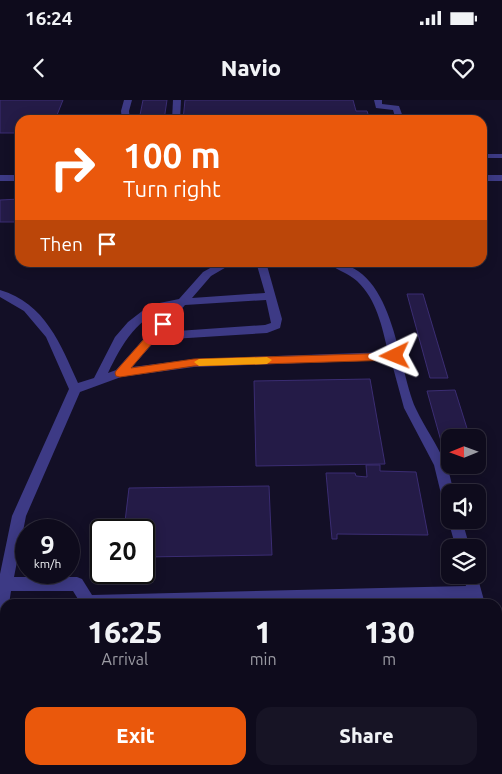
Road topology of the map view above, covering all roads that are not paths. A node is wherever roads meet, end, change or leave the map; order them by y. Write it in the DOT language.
graph roads {
  1 [pos="128,100"];
  2 [pos="177,100"];
  3 [pos="378,100"];
  4 [pos="125,115"];
  5 [pos="176,115"];
  6 [pos="398,115"];
  7 [pos="487,156"];
  8 [pos="502,156"];
  9 [pos="0,178"];
  10 [pos="15,178"];
  11 [pos="487,178"];
  12 [pos="502,178"];
  13 [pos="220,267"];
  14 [pos="262,267"];
  15 [pos="340,267"];
  16 [pos="0,293"];
  17 [pos="270,296"];
  18 [pos="182,302"];
  19 [pos="153,336"];
  20 [pos="395,356"];
  21 [pos="120,373"];
  22 [pos="98,381"];
  23 [pos="75,389"];
  24 [pos="445,484"];
  25 [pos="6,584"];
  26 [pos="472,584"];
  27 [pos="476,598"];
  28 [pos="3,599"];
  29 [pos="86,599"];
  30 [pos="408,599"];
  1 -- 4 [label="street"];
  2 -- 5 [label="street"];
  3 -- 6 [label="street"];
  7 -- 8 [label="street"];
  9 -- 10 [label="street"];
  11 -- 12 [label="street"];
  13 -- 18 [label="street"];
  14 -- 17 [label="street"];
  15 -- 20 [label="street"];
  16 -- 23 [label="street"];
  17 -- 18 [label="street"];
  17 -- 19 [label="street"];
  18 -- 19 [label="street"];
  18 -- 22 [label="street"];
  19 -- 21 [label="street"];
  20 -- 21 [label="street"];
  20 -- 24 [label="street"];
  21 -- 22 [label="street"];
  22 -- 23 [label="street"];
  23 -- 25 [label="street"];
  25 -- 28 [label="street"];
  25 -- 29 [label="street"];
  26 -- 27 [label="street"];
  27 -- 30 [label="street"];
}
